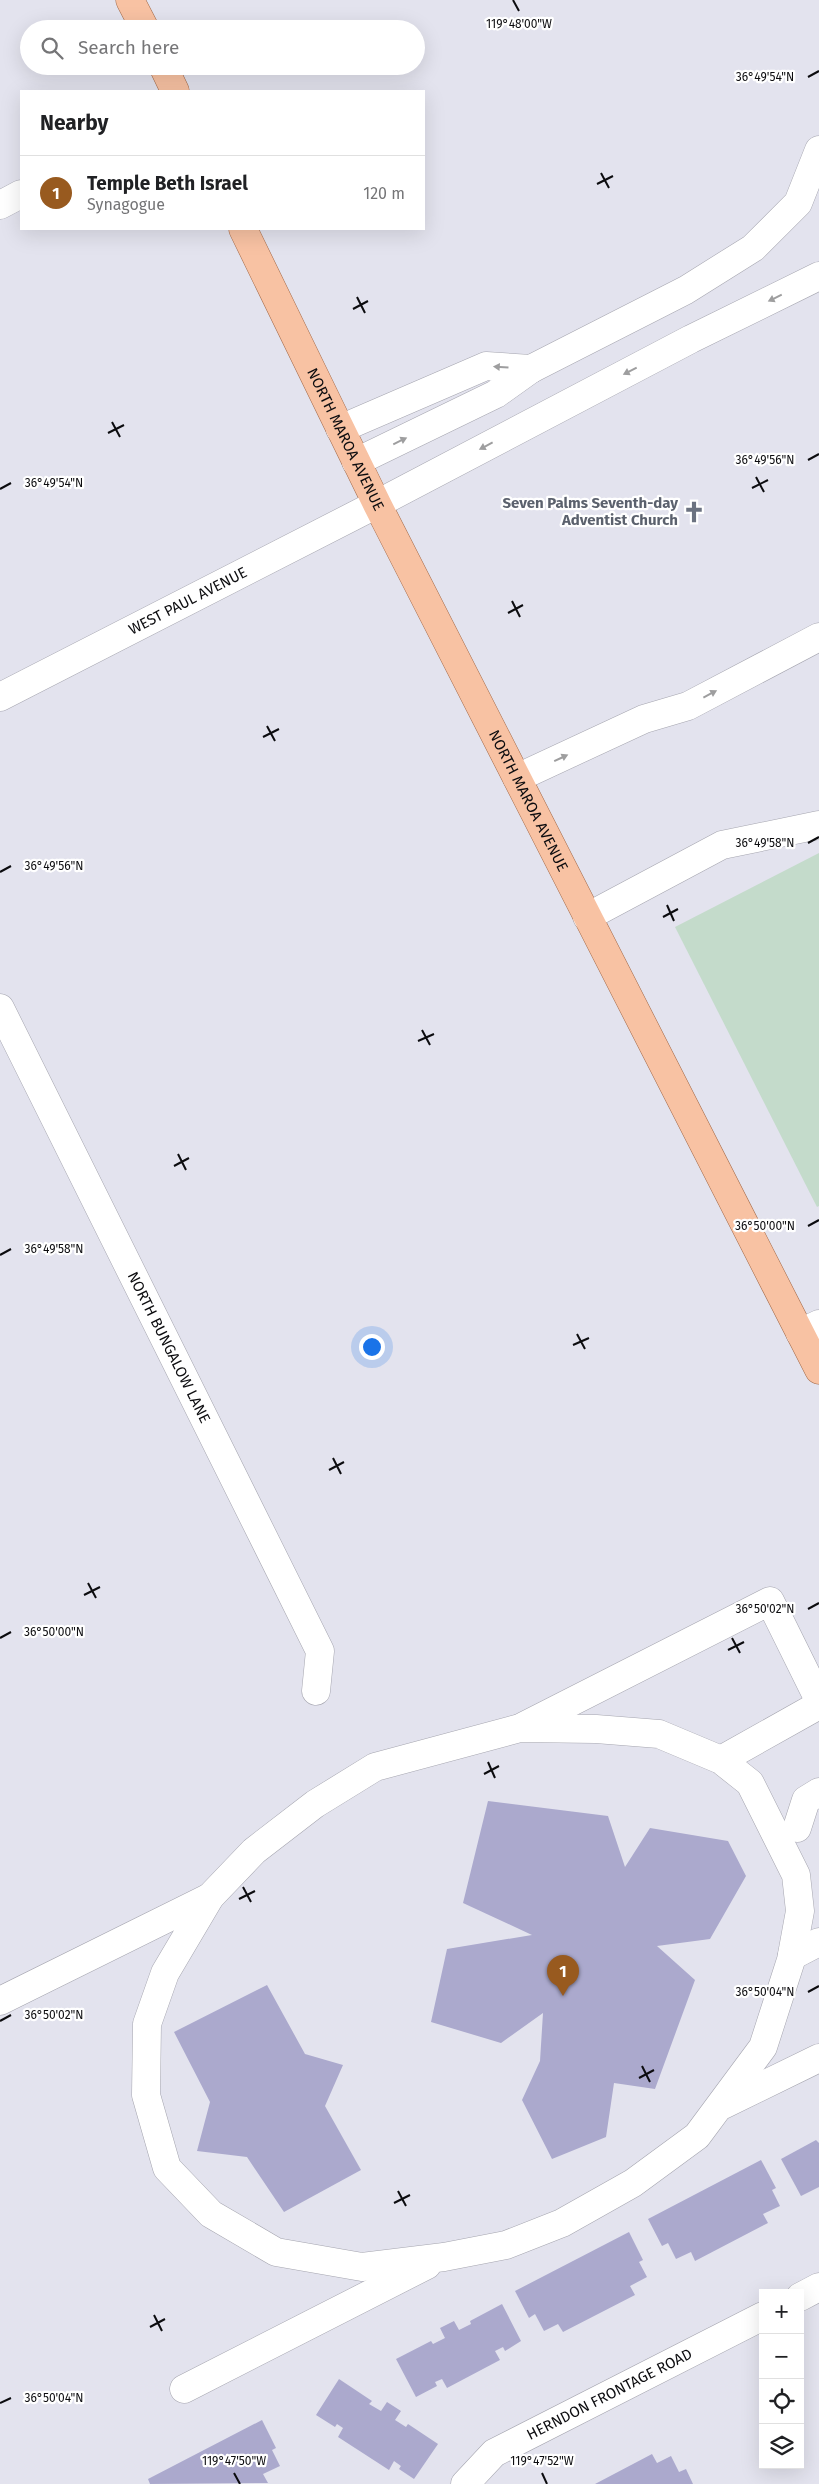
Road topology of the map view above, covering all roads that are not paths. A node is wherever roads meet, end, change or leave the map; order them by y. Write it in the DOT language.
graph roads {
  1 [pos="130,0"];
  2 [pos="140,20"];
  3 [pos="167,75"];
  4 [pos="175,90"];
  5 [pos="819,150"];
  6 [pos="20,195"];
  7 [pos="0,205"];
  8 [pos="243,230"];
  9 [pos="819,276"];
  10 [pos="531,369"];
  11 [pos="340,429"];
  12 [pos="356,462"];
  13 [pos="377,504"];
  14 [pos="819,637"];
  15 [pos="0,697"];
  16 [pos="517,778"];
  17 [pos="819,824"];
  18 [pos="587,917"];
  19 [pos="0,1008"];
  20 [pos="809,1328"];
  21 [pos="819,1370"];
  22 [pos="316,1691"];
  23 [pos="819,1700"];
  24 [pos="819,1705"];
  25 [pos="520,1728"];
  26 [pos="721,1760"];
  27 [pos="819,1792"];
  28 [pos="798,1832"];
  29 [pos="210,1897"];
  30 [pos="819,1942"];
  31 [pos="792,1956"];
  32 [pos="0,2001"];
  33 [pos="819,2058"];
  34 [pos="720,2107"];
  35 [pos="444,2257"];
  36 [pos="819,2287"];
  37 [pos="804,2295"];
  38 [pos="759,2318"];
  39 [pos="184,2389"];
  40 [pos="465,2484"];
  1 -- 2 [label="main road"];
  3 -- 4 [label="main road"];
  5 -- 10 [label="street"];
  6 -- 7 [label="street"];
  8 -- 11 [label="main road, NORTH MAROA AVENUE"];
  9 -- 13 [label="street, WEST PAUL AVENUE, one-way"];
  10 -- 11 [label="street, one-way"];
  12 -- 10 [label="street, one-way"];
  11 -- 12 [label="main road, NORTH MAROA AVENUE"];
  12 -- 13 [label="main road, NORTH MAROA AVENUE"];
  13 -- 15 [label="street, WEST PAUL AVENUE"];
  13 -- 16 [label="main road, NORTH MAROA AVENUE"];
  16 -- 14 [label="street, one-way"];
  16 -- 18 [label="main road, NORTH MAROA AVENUE"];
  17 -- 18 [label="street"];
  18 -- 20 [label="main road, NORTH MAROA AVENUE"];
  19 -- 22 [label="street, NORTH BUNGALOW LANE"];
  20 -- 21 [label="main road, NORTH MAROA AVENUE"];
  23 -- 25 [label="street"];
  24 -- 26 [label="street"];
  25 -- 26 [label="street"];
  25 -- 29 [label="street"];
  26 -- 28 [label="street"];
  27 -- 28 [label="street"];
  28 -- 31 [label="street"];
  29 -- 32 [label="street"];
  29 -- 35 [label="street"];
  30 -- 31 [label="street"];
  31 -- 34 [label="street"];
  33 -- 34 [label="street"];
  34 -- 35 [label="street"];
  35 -- 39 [label="street"];
  36 -- 37 [label="street"];
  38 -- 40 [label="street, HERNDON FRONTAGE ROAD"];
}
